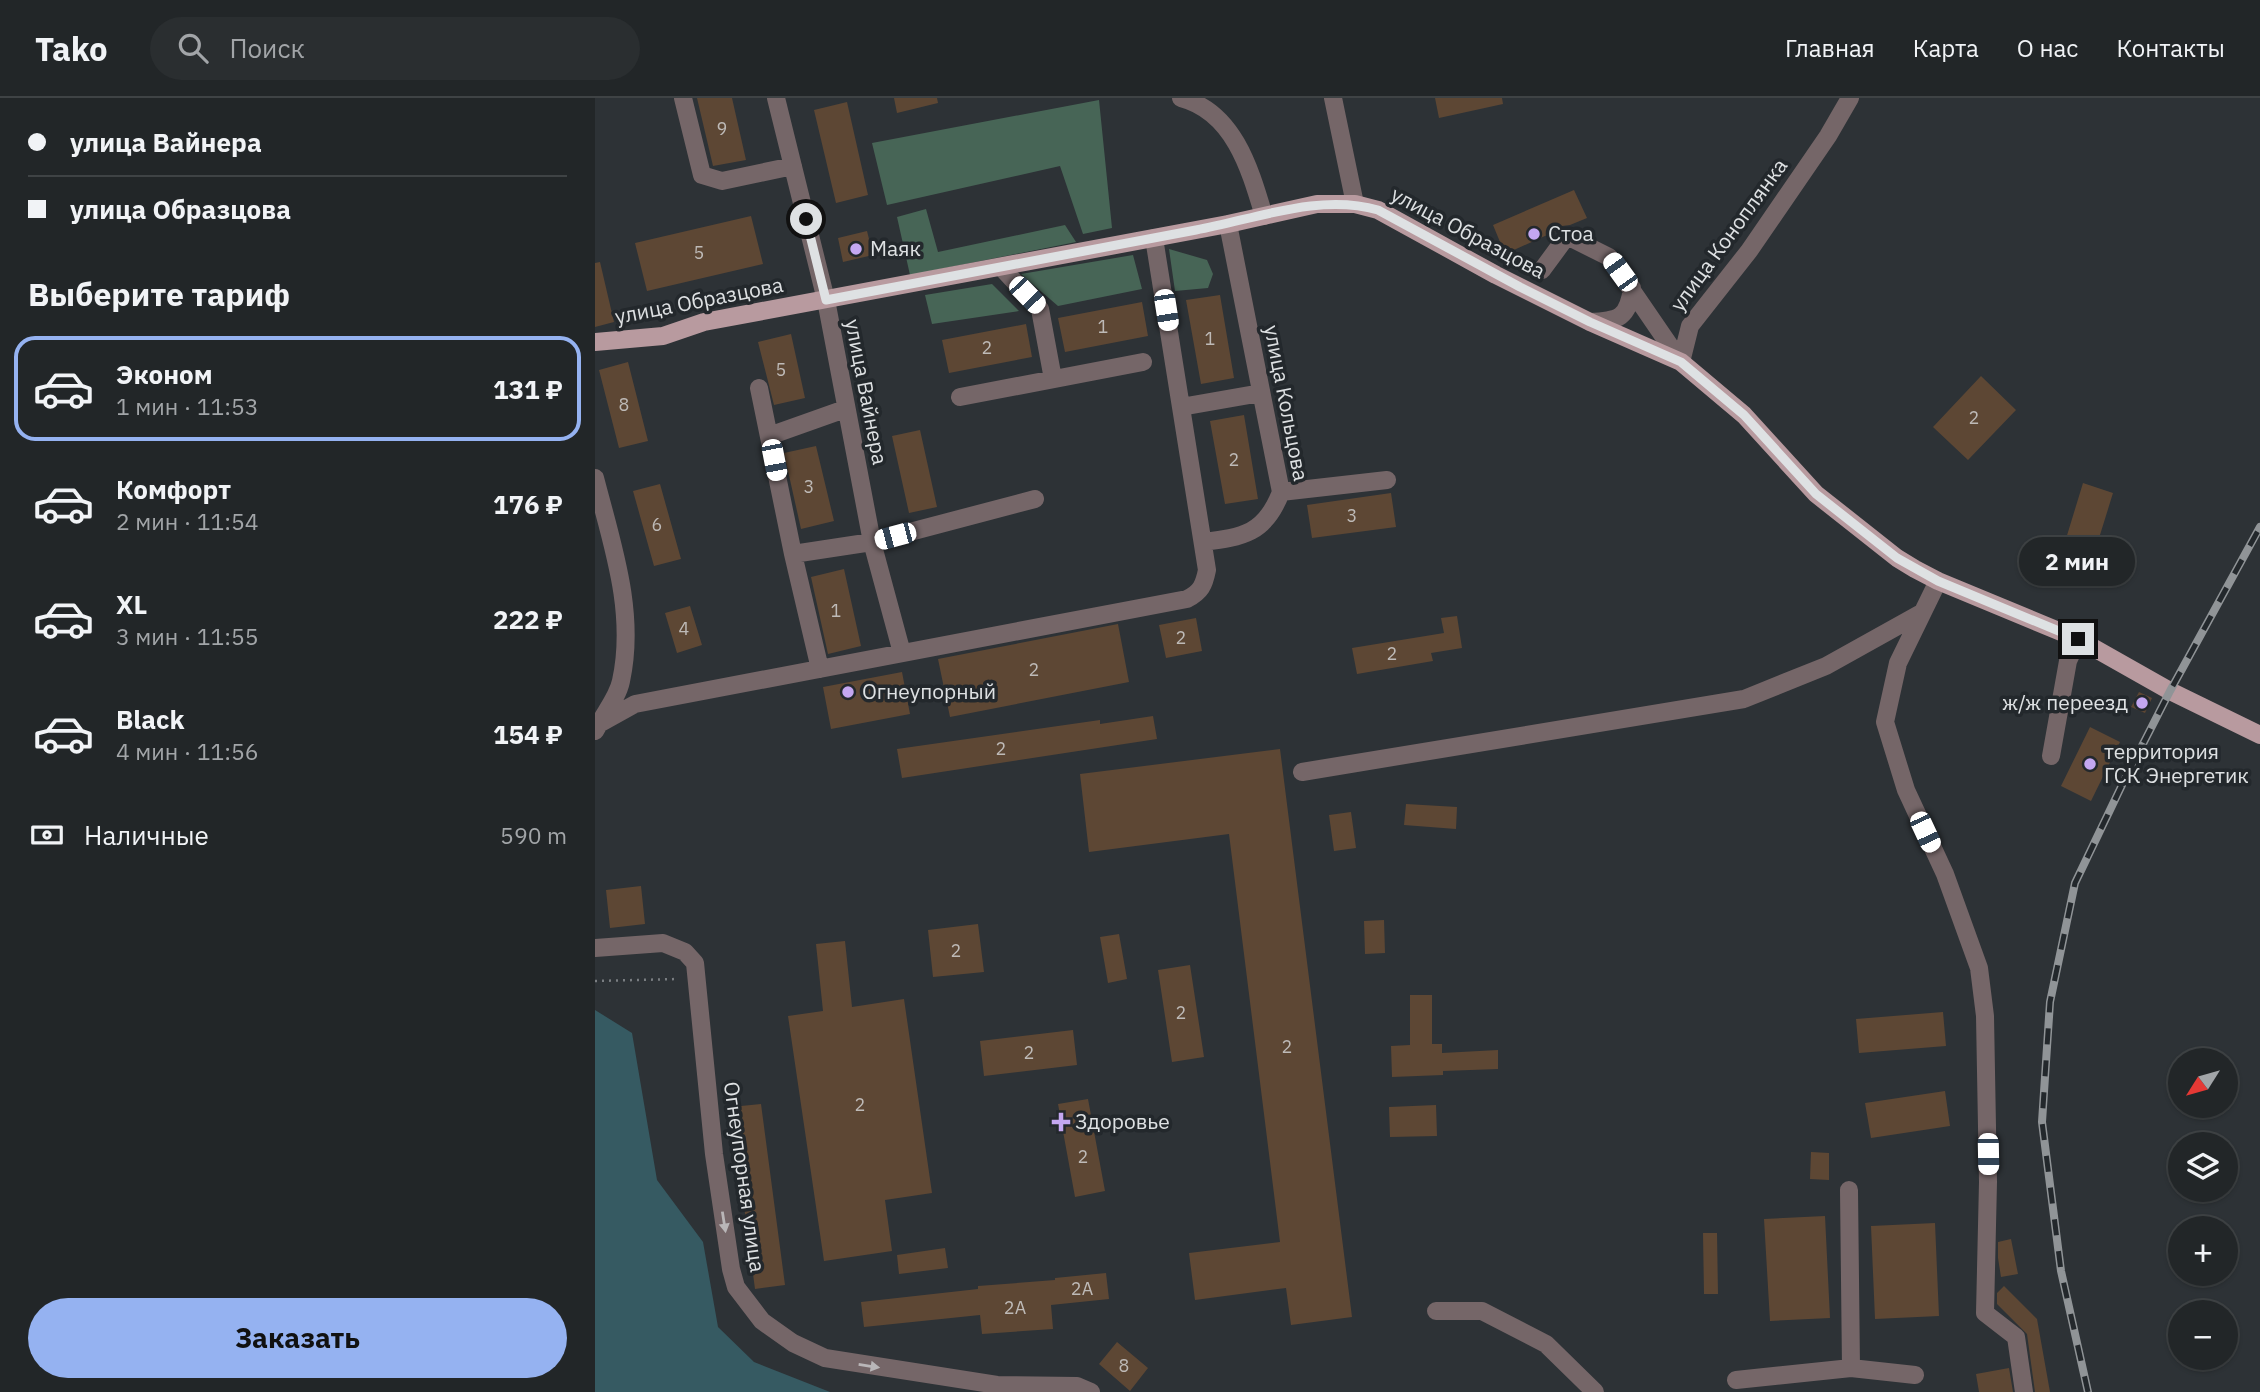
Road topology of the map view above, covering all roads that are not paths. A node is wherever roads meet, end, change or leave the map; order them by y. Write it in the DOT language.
graph roads {
  1 [pos="683,98"];
  2 [pos="776,98"];
  3 [pos="1181,98"];
  4 [pos="1333,98"];
  5 [pos="1850,98"];
  6 [pos="793,166"];
  7 [pos="1355,204"];
  8 [pos="1264,216"];
  9 [pos="1228,225"];
  10 [pos="1154,238"];
  11 [pos="1000,267"];
  12 [pos="1542,270"];
  13 [pos="1632,288"];
  14 [pos="826,300"];
  15 [pos="1590,322"];
  16 [pos="595,342"];
  17 [pos="1143,362"];
  18 [pos="1681,362"];
  19 [pos="1053,379"];
  20 [pos="759,388"];
  21 [pos="1261,393"];
  22 [pos="960,397"];
  23 [pos="1181,407"];
  24 [pos="845,409"];
  25 [pos="769,436"];
  26 [pos="595,478"];
  27 [pos="1387,480"];
  28 [pos="1281,492"];
  29 [pos="1035,499"];
  30 [pos="872,542"];
  31 [pos="1203,542"];
  32 [pos="793,554"];
  33 [pos="1938,581"];
  34 [pos="1923,612"];
  35 [pos="2078,639"];
  36 [pos="902,653"];
  37 [pos="820,668"];
  38 [pos="597,728"];
  39 [pos="2260,736"];
  40 [pos="2051,756"];
  41 [pos="1301,772"];
  42 [pos="595,948"];
  43 [pos="1849,1190"];
  44 [pos="1436,1311"];
  45 [pos="1851,1368"];
  46 [pos="1916,1375"];
  47 [pos="1736,1380"];
  48 [pos="1091,1392"];
  49 [pos="1595,1392"];
  50 [pos="2024,1392"];
  1 -- 6 [label="street"];
  2 -- 6 [label="street, улица Вайнера"];
  3 -- 8 [label="street"];
  4 -- 7 [label="street"];
  5 -- 18 [label="street, улица Коноплянка"];
  6 -- 14 [label="street, улица Вайнера"];
  7 -- 8 [label="main road, улица Образцова"];
  7 -- 15 [label="main road, улица Образцова"];
  8 -- 9 [label="main road, улица Образцова"];
  9 -- 10 [label="main road, улица Образцова"];
  9 -- 21 [label="street, улица Кольцова"];
  10 -- 11 [label="main road, улица Образцова"];
  10 -- 23 [label="street"];
  11 -- 14 [label="main road, улица Образцова"];
  11 -- 19 [label="street"];
  12 -- 13 [label="street, улица Коноплянка"];
  13 -- 15 [label="street"];
  13 -- 18 [label="street, улица Коноплянка"];
  14 -- 16 [label="main road, улица Образцова"];
  14 -- 24 [label="street, улица Вайнера"];
  15 -- 18 [label="main road, улица Образцова"];
  17 -- 19 [label="street"];
  18 -- 33 [label="main road, улица Образцова"];
  19 -- 22 [label="street"];
  20 -- 25 [label="street"];
  21 -- 23 [label="street"];
  21 -- 28 [label="street, улица Кольцова"];
  23 -- 31 [label="street"];
  24 -- 25 [label="street"];
  24 -- 30 [label="street, улица Вайнера"];
  25 -- 32 [label="street"];
  26 -- 38 [label="street"];
  27 -- 28 [label="street"];
  28 -- 31 [label="street, улица Кольцова"];
  29 -- 30 [label="street"];
  30 -- 32 [label="street"];
  30 -- 36 [label="street, улица Вайнера"];
  31 -- 36 [label="street"];
  32 -- 37 [label="street"];
  33 -- 34 [label="street"];
  33 -- 35 [label="main road, улица Образцова"];
  34 -- 41 [label="street"];
  34 -- 50 [label="street"];
  35 -- 39 [label="main road, улица Образцова"];
  35 -- 40 [label="street"];
  36 -- 37 [label="street"];
  37 -- 38 [label="street"];
  42 -- 48 [label="street, Огнеупорная улица, one-way"];
  43 -- 45 [label="street"];
  44 -- 49 [label="street"];
  45 -- 46 [label="street"];
  45 -- 47 [label="street"];
}
